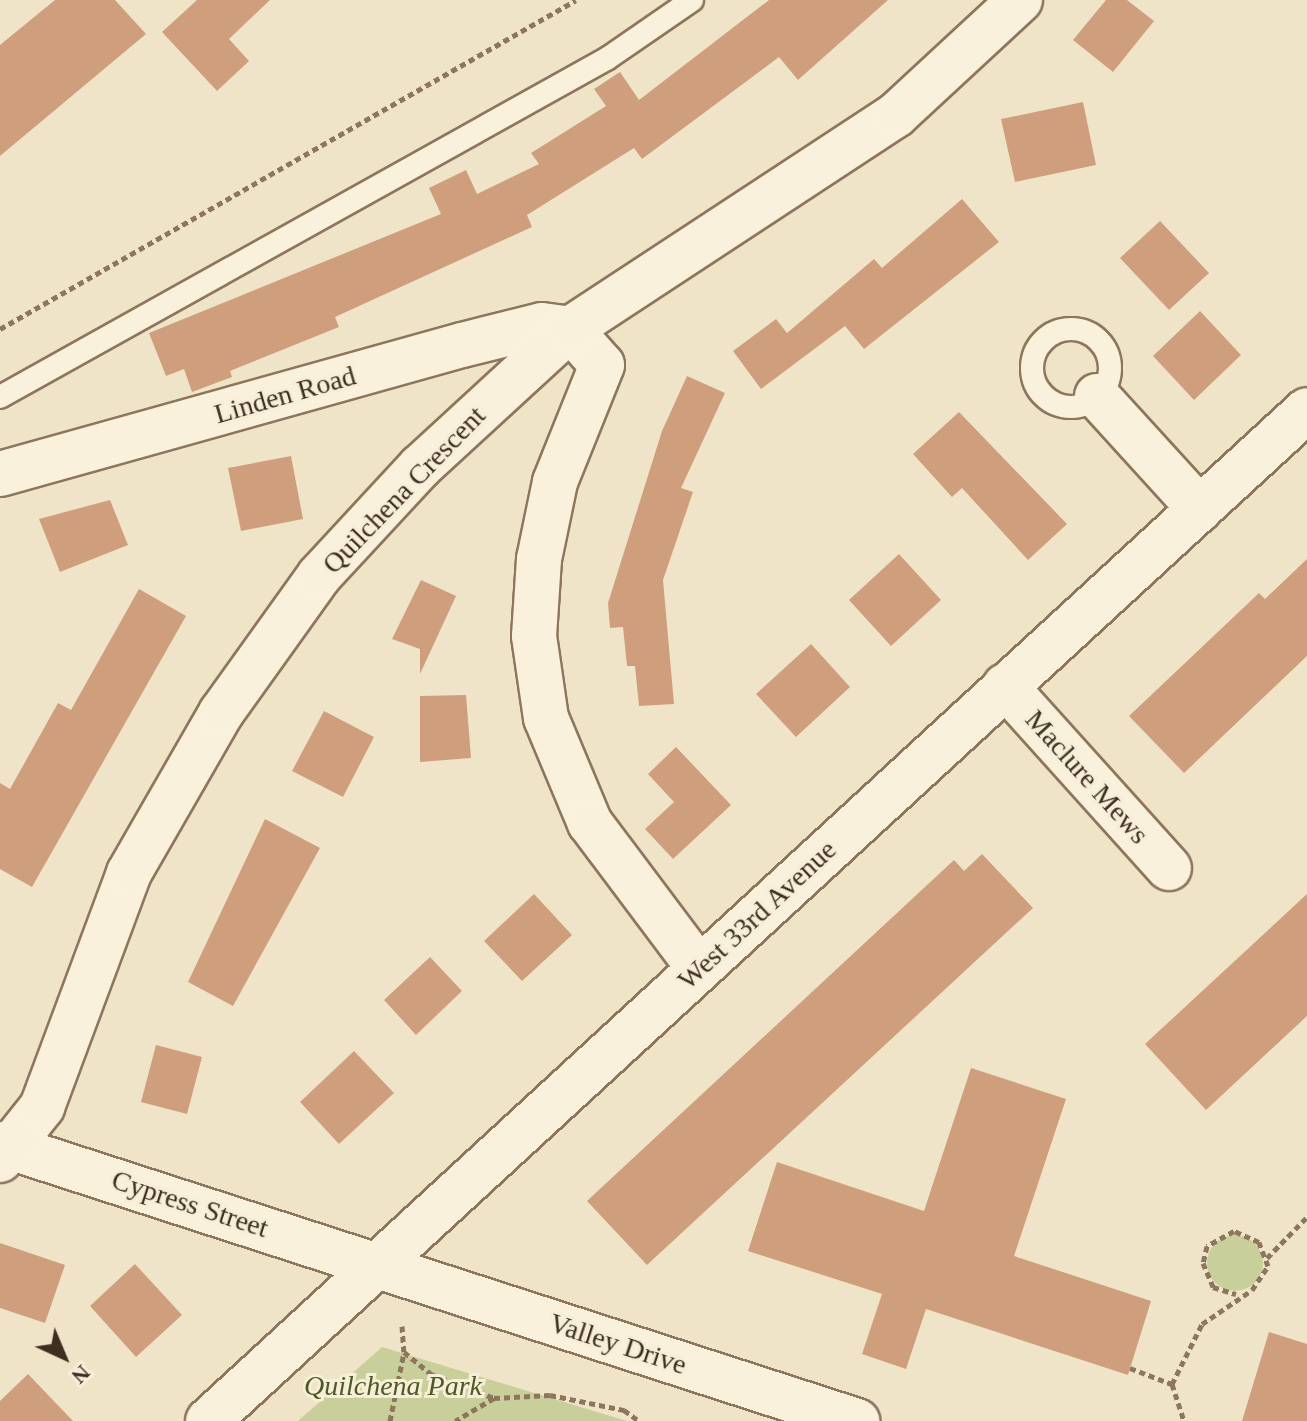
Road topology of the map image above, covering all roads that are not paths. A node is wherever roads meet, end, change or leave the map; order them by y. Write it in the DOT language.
graph roads {
  1 [pos="692,0"];
  2 [pos="1020,0"];
  3 [pos="570,329"];
  4 [pos="1097,396"];
  5 [pos="0,397"];
  6 [pos="1307,410"];
  7 [pos="0,474"];
  8 [pos="1200,509"];
  9 [pos="1005,686"];
  10 [pos="1169,868"];
  11 [pos="699,968"];
  12 [pos="3,1150"];
  13 [pos="379,1263"];
  14 [pos="208,1421"];
  15 [pos="857,1421"];
  1 -- 5 [label="lane"];
  2 -- 3 [label="street, Quilchena Crescent"];
  3 -- 7 [label="street, Linden Road"];
  3 -- 11 [label="street"];
  3 -- 12 [label="street, Quilchena Crescent"];
  4 -- 8 [label="street"];
  6 -- 8 [label="street, West 33rd Avenue"];
  8 -- 9 [label="street, West 33rd Avenue"];
  9 -- 10 [label="street, Maclure Mews"];
  9 -- 11 [label="street, West 33rd Avenue"];
  11 -- 13 [label="street, West 33rd Avenue"];
  12 -- 13 [label="street, Cypress Street"];
  13 -- 14 [label="street, West 33rd Avenue"];
  13 -- 15 [label="street, Valley Drive"];
}
